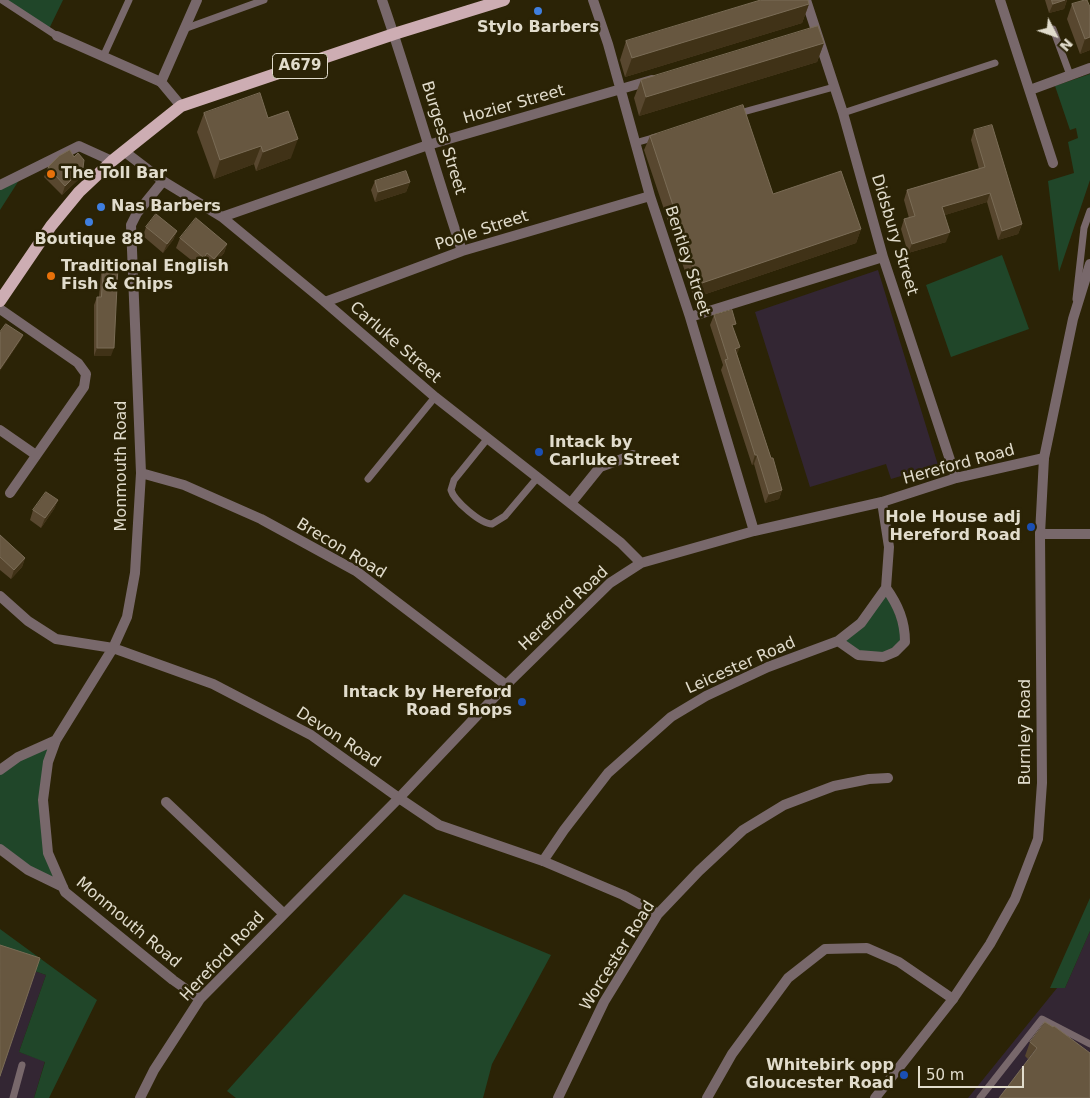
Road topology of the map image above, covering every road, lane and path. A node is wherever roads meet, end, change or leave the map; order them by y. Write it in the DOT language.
graph roads {
  1 [pos="2,0"];
  2 [pos="129,0"];
  3 [pos="197,0"];
  4 [pos="264,0"];
  5 [pos="382,0"];
  6 [pos="504,0"];
  7 [pos="593,0"];
  8 [pos="806,0"];
  9 [pos="1000,0"];
  10 [pos="184,29"];
  11 [pos="1052,29"];
  12 [pos="394,34"];
  13 [pos="57,36"];
  14 [pos="103,57"];
  15 [pos="995,63"];
  16 [pos="1090,68"];
  17 [pos="1070,75"];
  18 [pos="658,78"];
  19 [pos="161,82"];
  20 [pos="834,87"];
  21 [pos="620,90"];
  22 [pos="1030,90"];
  23 [pos="181,106"];
  24 [pos="842,113"];
  25 [pos="730,116"];
  26 [pos="664,135"];
  27 [pos="635,143"];
  28 [pos="428,145"];
  29 [pos="125,152"];
  30 [pos="112,162"];
  31 [pos="1053,164"];
  32 [pos="163,181"];
  33 [pos="0,185"];
  34 [pos="650,196"];
  35 [pos="1090,211"];
  36 [pos="222,217"];
  37 [pos="462,252"];
  38 [pos="883,258"];
  39 [pos="1090,264"];
  40 [pos="0,301"];
  41 [pos="325,302"];
  42 [pos="0,309"];
  43 [pos="690,316"];
  44 [pos="1073,319"];
  45 [pos="435,397"];
  46 [pos="0,430"];
  47 [pos="488,438"];
  48 [pos="36,455"];
  49 [pos="633,455"];
  50 [pos="1044,458"];
  51 [pos="141,473"];
  52 [pos="538,477"];
  53 [pos="956,478"];
  54 [pos="368,479"];
  55 [pos="10,493"];
  56 [pos="882,502"];
  57 [pos="571,504"];
  58 [pos="754,531"];
  59 [pos="1040,534"];
  60 [pos="1090,534"];
  61 [pos="641,563"];
  62 [pos="886,588"];
  63 [pos="0,596"];
  64 [pos="838,641"];
  65 [pos="114,648"];
  66 [pos="506,685"];
  67 [pos="56,740"];
  68 [pos="0,770"];
  69 [pos="888,778"];
  70 [pos="400,798"];
  71 [pos="166,802"];
  72 [pos="0,849"];
  73 [pos="543,862"];
  74 [pos="63,887"];
  75 [pos="284,914"];
  76 [pos="658,914"];
  77 [pos="200,999"];
  78 [pos="953,999"];
  79 [pos="1090,1044"];
  80 [pos="22,1065"];
  81 [pos="13,1098"];
  82 [pos="140,1098"];
  83 [pos="558,1098"];
  84 [pos="707,1098"];
  85 [pos="875,1098"];
  86 [pos="980,1098"];
  1 -- 13 [label="lane"];
  2 -- 14 [label="lane"];
  3 -- 10 [label="street"];
  4 -- 10 [label="lane"];
  5 -- 12 [label="street, Burgess Street"];
  6 -- 12 [label="main road, A679"];
  7 -- 21 [label="street, Bentley Street"];
  8 -- 20 [label="street, Didsbury Street"];
  9 -- 22 [label="street"];
  10 -- 19 [label="street"];
  11 -- 17 [label="lane"];
  12 -- 23 [label="main road, A679"];
  12 -- 28 [label="street, Burgess Street"];
  13 -- 14 [label="street"];
  14 -- 19 [label="street"];
  15 -- 24 [label="lane"];
  16 -- 17 [label="street"];
  17 -- 22 [label="street"];
  18 -- 21 [label="street, Hozier Street"];
  19 -- 23 [label="street"];
  20 -- 24 [label="street, Didsbury Street"];
  20 -- 25 [label="lane"];
  21 -- 27 [label="street, Bentley Street"];
  21 -- 28 [label="street, Hozier Street"];
  22 -- 31 [label="street"];
  23 -- 29 [label="main road, A679"];
  24 -- 38 [label="street, Didsbury Street"];
  26 -- 27 [label="lane"];
  27 -- 34 [label="street, Bentley Street"];
  28 -- 36 [label="street, Hozier Street"];
  28 -- 37 [label="street, Burgess Street"];
  29 -- 30 [label="main road, A679"];
  29 -- 32 [label="street, Carluke Street"];
  30 -- 33 [label="street"];
  30 -- 40 [label="main road, A679"];
  32 -- 36 [label="street, Carluke Street"];
  32 -- 51 [label="street, Monmouth Road"];
  34 -- 37 [label="street, Poole Street"];
  34 -- 43 [label="street, Bentley Street"];
  35 -- 44 [label="lane, Burnley Road"];
  36 -- 41 [label="street, Carluke Street"];
  37 -- 41 [label="street, Poole Street"];
  38 -- 43 [label="street"];
  38 -- 53 [label="street, Didsbury Street"];
  39 -- 44 [label="street, Burnley Road"];
  41 -- 45 [label="street, Carluke Street"];
  42 -- 48 [label="street"];
  43 -- 58 [label="street, Bentley Street"];
  44 -- 50 [label="street, Burnley Road"];
  45 -- 47 [label="street, Carluke Street"];
  45 -- 54 [label="lane"];
  46 -- 48 [label="street"];
  47 -- 52 [label="street, Carluke Street"];
  47 -- 52 [label="lane"];
  48 -- 55 [label="street"];
  49 -- 57 [label="street"];
  50 -- 53 [label="street, Hereford Road"];
  50 -- 59 [label="street, Burnley Road"];
  51 -- 65 [label="street, Monmouth Road"];
  51 -- 66 [label="street, Brecon Road"];
  52 -- 57 [label="street, Carluke Street"];
  53 -- 56 [label="street, Hereford Road"];
  56 -- 58 [label="street, Hereford Road"];
  56 -- 62 [label="street"];
  57 -- 61 [label="street, Carluke Street"];
  58 -- 61 [label="street, Hereford Road"];
  59 -- 60 [label="street"];
  59 -- 78 [label="street, Burnley Road"];
  61 -- 66 [label="street, Hereford Road"];
  62 -- 64 [label="street, Leicester Road"];
  62 -- 64 [label="street"];
  63 -- 65 [label="street, Devon Road"];
  64 -- 73 [label="street, Leicester Road"];
  65 -- 67 [label="street, Monmouth Road"];
  65 -- 70 [label="street, Devon Road"];
  66 -- 70 [label="street, Hereford Road"];
  67 -- 68 [label="street"];
  67 -- 74 [label="street, Monmouth Road"];
  69 -- 76 [label="street, Worcester Road"];
  70 -- 73 [label="street, Devon Road"];
  70 -- 75 [label="street, Hereford Road"];
  71 -- 75 [label="street, Hereford Road"];
  72 -- 74 [label="street, Monmouth Road"];
  73 -- 76 [label="street, Devon Road"];
  74 -- 77 [label="street, Monmouth Road"];
  75 -- 77 [label="street, Hereford Road"];
  76 -- 83 [label="street, Worcester Road"];
  77 -- 82 [label="street, Hereford Road"];
  78 -- 84 [label="street"];
  78 -- 85 [label="street, Burnley Road"];
  79 -- 86 [label="lane"];
  80 -- 81 [label="lane"];
}
